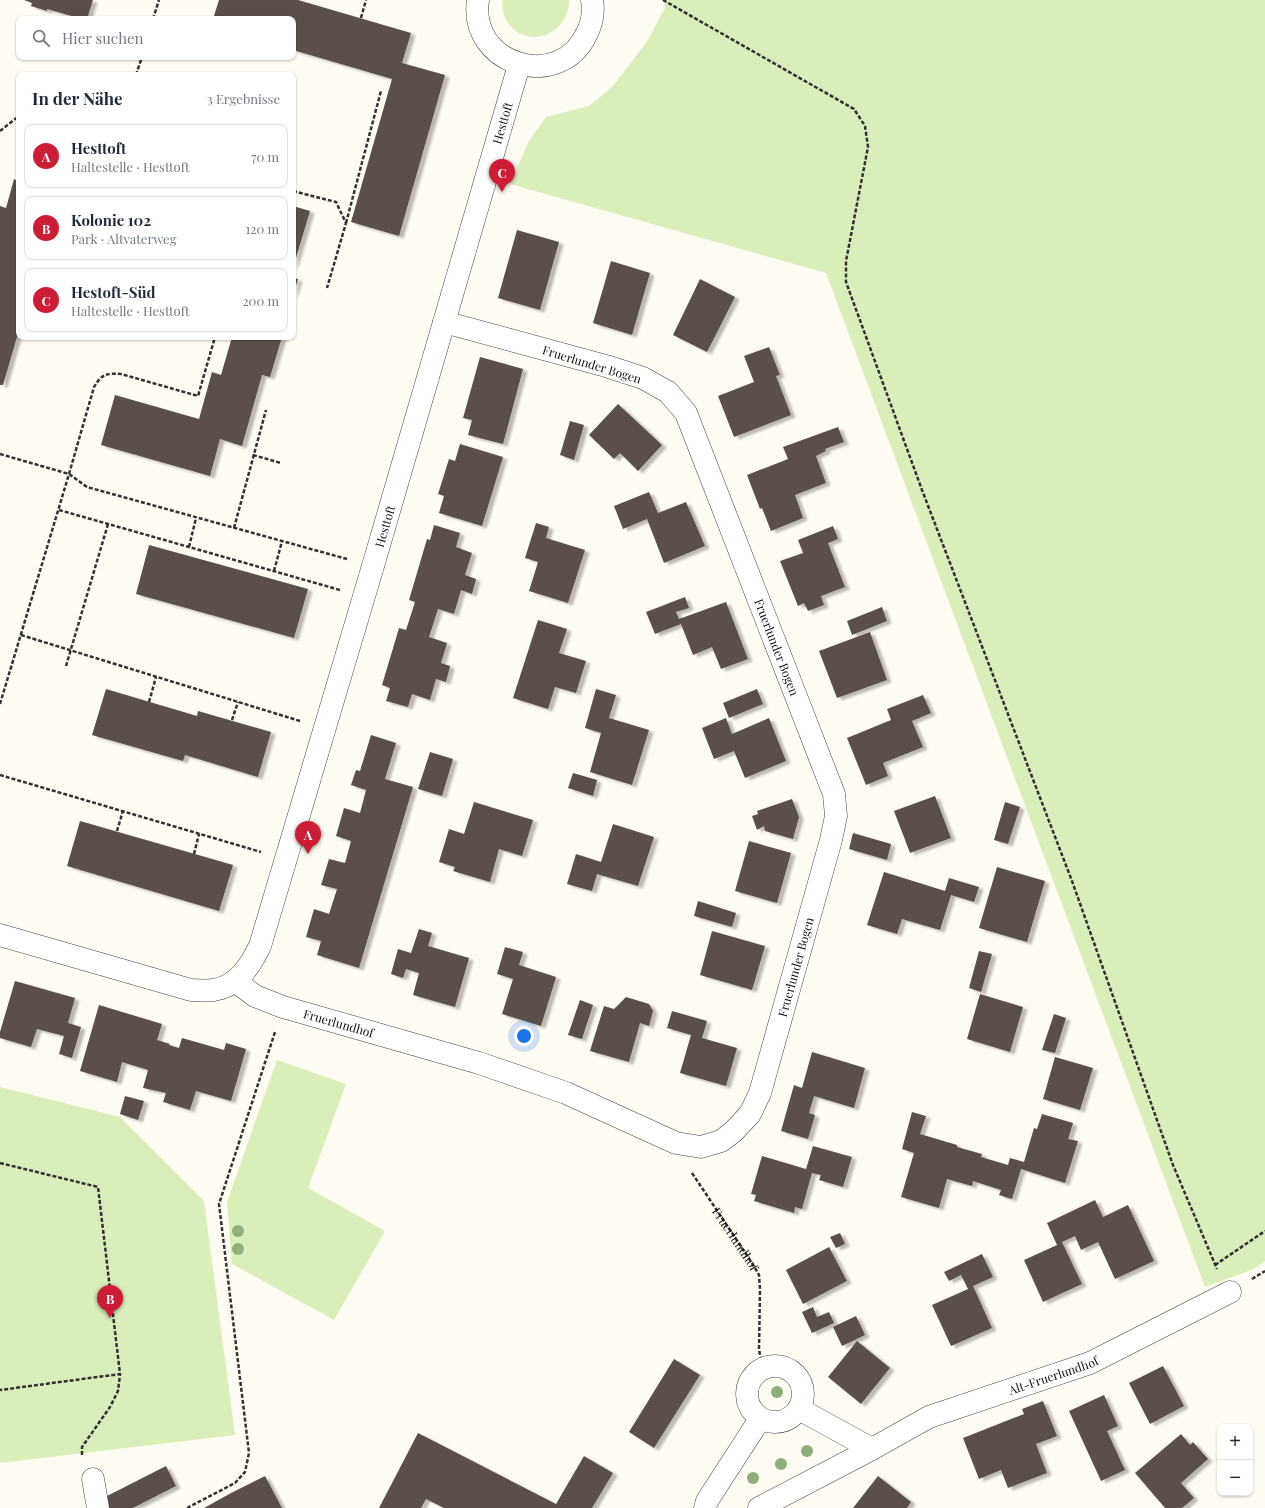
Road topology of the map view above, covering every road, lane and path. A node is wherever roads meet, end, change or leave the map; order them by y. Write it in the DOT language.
graph roads {
  1 [pos="159,0"];
  2 [pos="366,0"];
  3 [pos="478,0"];
  4 [pos="592,0"];
  5 [pos="663,0"];
  6 [pos="154,16"];
  7 [pos="361,18"];
  8 [pos="141,60"];
  9 [pos="519,65"];
  10 [pos="137,72"];
  11 [pos="381,92"];
  12 [pos="16,118"];
  13 [pos="0,131"];
  14 [pos="296,192"];
  15 [pos="346,223"];
  16 [pos="327,288"];
  17 [pos="444,322"];
  18 [pos="214,340"];
  19 [pos="266,410"];
  20 [pos="0,454"];
  21 [pos="253,456"];
  22 [pos="281,463"];
  23 [pos="69,474"];
  24 [pos="59,510"];
  25 [pos="196,518"];
  26 [pos="108,524"];
  27 [pos="234,528"];
  28 [pos="282,541"];
  29 [pos="189,547"];
  30 [pos="373,566"];
  31 [pos="274,571"];
  32 [pos="364,596"];
  33 [pos="21,635"];
  34 [pos="71,650"];
  35 [pos="66,666"];
  36 [pos="156,677"];
  37 [pos="149,702"];
  38 [pos="238,702"];
  39 [pos="0,704"];
  40 [pos="232,720"];
  41 [pos="325,729"];
  42 [pos="0,775"];
  43 [pos="123,811"];
  44 [pos="117,831"];
  45 [pos="200,834"];
  46 [pos="194,854"];
  47 [pos="286,859"];
  48 [pos="0,934"];
  49 [pos="235,981"];
  50 [pos="283,1007"];
  51 [pos="733,1132"];
  52 [pos="676,1143"];
  53 [pos="0,1163"];
  54 [pos="1265,1231"];
  55 [pos="1215,1266"];
  56 [pos="1230,1292"];
  57 [pos="763,1368"];
  58 [pos="120,1374"];
  59 [pos="0,1390"];
  60 [pos="799,1409"];
  61 [pos="760,1419"];
  62 [pos="872,1449"];
  63 [pos="93,1479"];
  64 [pos="98,1508"];
  65 [pos="187,1508"];
  66 [pos="705,1508"];
  67 [pos="759,1508"];
  1 -- 6 [label="path"];
  2 -- 7 [label="path"];
  3 -- 9 [label="street"];
  4 -- 9 [label="street"];
  5 -- 55 [label="path"];
  8 -- 10 [label="path"];
  9 -- 17 [label="street, Hesttoft"];
  11 -- 15 [label="path"];
  12 -- 13 [label="path"];
  14 -- 15 [label="path"];
  15 -- 16 [label="path"];
  17 -- 30 [label="street, Hesttoft"];
  17 -- 51 [label="street, Fruerlunder Bogen"];
  18 -- 23 [label="path"];
  19 -- 21 [label="path"];
  20 -- 23 [label="path"];
  21 -- 22 [label="path"];
  21 -- 27 [label="path"];
  23 -- 24 [label="path"];
  23 -- 25 [label="path"];
  24 -- 26 [label="path"];
  24 -- 33 [label="path"];
  25 -- 27 [label="path"];
  25 -- 29 [label="path"];
  26 -- 29 [label="path"];
  26 -- 34 [label="path"];
  27 -- 28 [label="path"];
  28 -- 30 [label="path"];
  28 -- 31 [label="path"];
  29 -- 31 [label="path"];
  30 -- 32 [label="street, Hesttoft"];
  31 -- 32 [label="path"];
  32 -- 41 [label="street, Hesttoft"];
  33 -- 34 [label="path"];
  33 -- 39 [label="path"];
  34 -- 35 [label="path"];
  34 -- 36 [label="path"];
  36 -- 37 [label="path"];
  36 -- 38 [label="path"];
  38 -- 40 [label="path"];
  38 -- 41 [label="path"];
  41 -- 47 [label="street, Hesttoft"];
  42 -- 43 [label="path"];
  43 -- 44 [label="path"];
  43 -- 45 [label="path"];
  45 -- 46 [label="path"];
  45 -- 47 [label="path"];
  47 -- 49 [label="street, Hesttoft"];
  48 -- 49 [label="street"];
  49 -- 50 [label="street, Fruerlundhof"];
  50 -- 52 [label="street, Fruerlundhof"];
  50 -- 65 [label="path"];
  51 -- 52 [label="street, Fruerlundhof"];
  52 -- 57 [label="path, Fruerlundhof"];
  53 -- 58 [label="path"];
  54 -- 55 [label="path"];
  55 -- 56 [label="path"];
  56 -- 62 [label="street, Alt-Fruerlundhof"];
  57 -- 60 [label="street"];
  57 -- 61 [label="street"];
  58 -- 59 [label="path"];
  58 -- 63 [label="path"];
  60 -- 61 [label="street"];
  60 -- 62 [label="street"];
  61 -- 66 [label="street"];
  62 -- 67 [label="street, Alt-Fruerlundhof"];
  63 -- 64 [label="street"];
}
